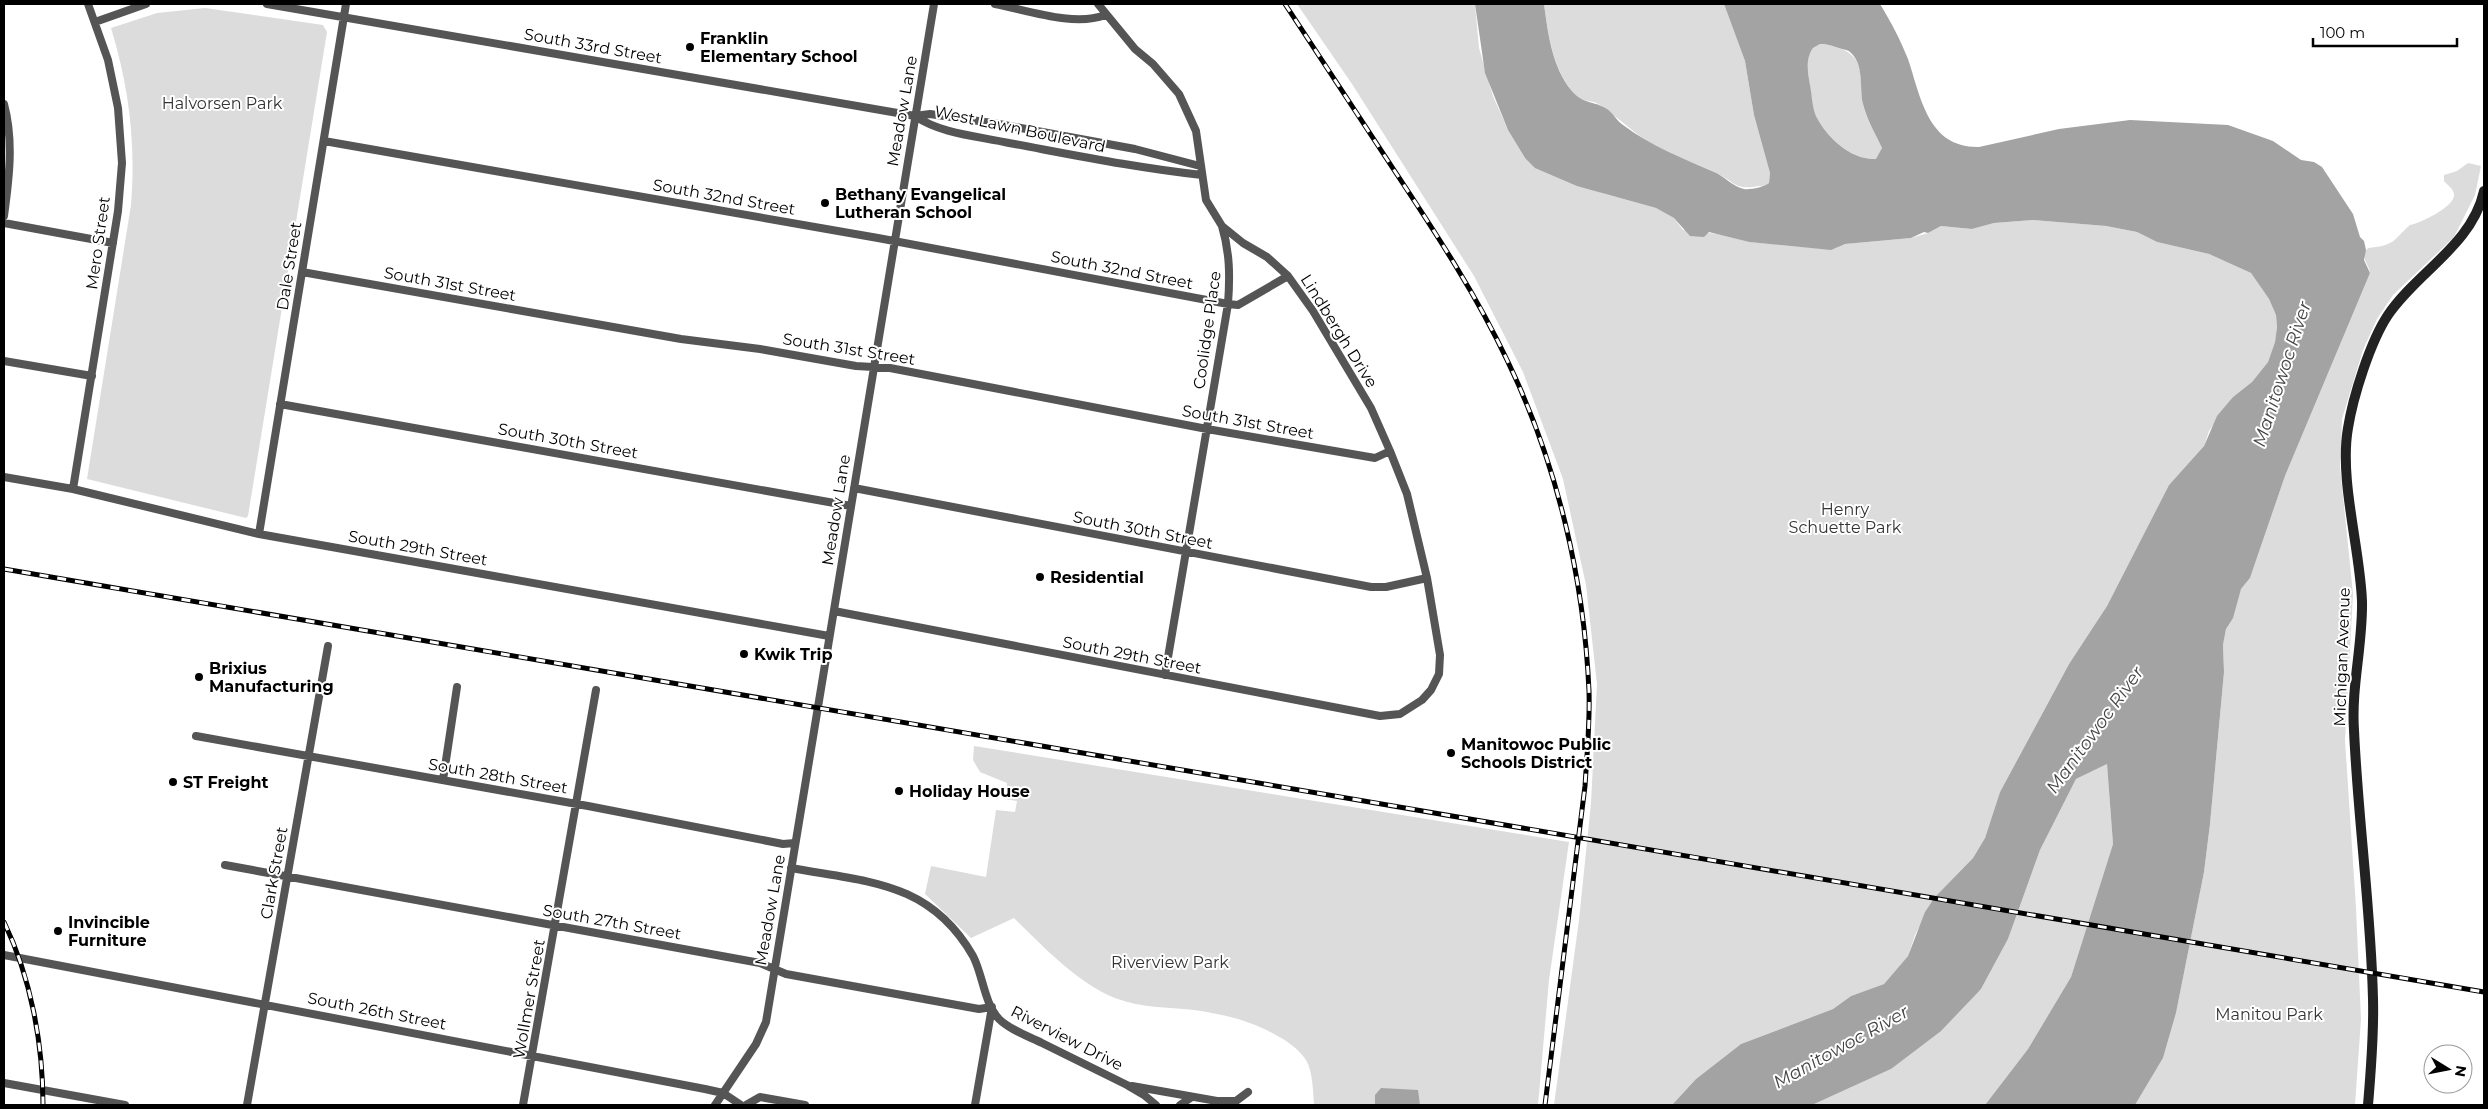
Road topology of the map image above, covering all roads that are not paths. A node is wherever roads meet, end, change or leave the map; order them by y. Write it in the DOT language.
graph roads {
  1 [pos="88,4"];
  2 [pos="146,4"];
  3 [pos="267,4"];
  4 [pos="346,4"];
  5 [pos="934,4"];
  6 [pos="995,4"];
  7 [pos="1098,4"];
  8 [pos="1105,15"];
  9 [pos="344,16"];
  10 [pos="95,22"];
  11 [pos="4,104"];
  12 [pos="914,116"];
  13 [pos="324,141"];
  14 [pos="1200,166"];
  15 [pos="1202,175"];
  16 [pos="2484,191"];
  17 [pos="4,216"];
  18 [pos="4,223"];
  19 [pos="1222,226"];
  20 [pos="894,241"];
  21 [pos="113,243"];
  22 [pos="302,272"];
  23 [pos="1288,276"];
  24 [pos="1228,304"];
  25 [pos="4,361"];
  26 [pos="874,366"];
  27 [pos="92,376"];
  28 [pos="280,404"];
  29 [pos="1207,429"];
  30 [pos="1390,452"];
  31 [pos="4,477"];
  32 [pos="854,488"];
  33 [pos="73,489"];
  34 [pos="851,506"];
  35 [pos="259,534"];
  36 [pos="1185,552"];
  37 [pos="1427,578"];
  38 [pos="834,611"];
  39 [pos="829,636"];
  40 [pos="328,646"];
  41 [pos="1165,675"];
  42 [pos="457,688"];
  43 [pos="596,690"];
  44 [pos="1422,700"];
  45 [pos="196,736"];
  46 [pos="309,756"];
  47 [pos="443,780"];
  48 [pos="577,804"];
  49 [pos="795,843"];
  50 [pos="225,865"];
  51 [pos="791,868"];
  52 [pos="288,876"];
  53 [pos="556,925"];
  54 [pos="4,955"];
  55 [pos="774,970"];
  56 [pos="265,1003"];
  57 [pos="992,1007"];
  58 [pos="533,1056"];
  59 [pos="4,1083"];
  60 [pos="1127,1085"];
  61 [pos="1248,1092"];
  62 [pos="723,1093"];
  63 [pos="1192,1097"];
  64 [pos="125,1105"];
  65 [pos="247,1105"];
  66 [pos="524,1105"];
  67 [pos="715,1105"];
  68 [pos="741,1105"];
  69 [pos="746,1105"];
  70 [pos="805,1105"];
  71 [pos="975,1105"];
  72 [pos="1156,1105"];
  73 [pos="1180,1105"];
  74 [pos="2368,1105"];
  1 -- 10 [label="street, Mero Street"];
  2 -- 10 [label="street"];
  3 -- 9 [label="street, South 33rd Street"];
  4 -- 9 [label="street, Dale Street"];
  5 -- 12 [label="street, Meadow Lane"];
  6 -- 8 [label="street"];
  7 -- 8 [label="street, Lindbergh Drive"];
  8 -- 14 [label="street, Lindbergh Drive"];
  9 -- 12 [label="street, South 33rd Street"];
  9 -- 13 [label="street, Dale Street"];
  10 -- 21 [label="street, Mero Street"];
  11 -- 17 [label="street"];
  12 -- 14 [label="street, West Lawn Boulevard"];
  12 -- 15 [label="street, West Lawn Boulevard"];
  12 -- 20 [label="street, Meadow Lane"];
  13 -- 20 [label="street, South 32nd Street"];
  13 -- 22 [label="street, Dale Street"];
  14 -- 15 [label="street, Lindbergh Drive"];
  15 -- 19 [label="street, Lindbergh Drive"];
  16 -- 74 [label="street, Michigan Avenue"];
  18 -- 21 [label="street"];
  19 -- 23 [label="street, Lindbergh Drive"];
  19 -- 24 [label="street, Coolidge Place"];
  20 -- 24 [label="street, South 32nd Street"];
  20 -- 26 [label="street, Meadow Lane"];
  21 -- 27 [label="street, Mero Street"];
  22 -- 26 [label="street, South 31st Street"];
  22 -- 28 [label="street, Dale Street"];
  23 -- 24 [label="street, South 32nd Street"];
  23 -- 30 [label="street, Lindbergh Drive"];
  24 -- 29 [label="street, Coolidge Place"];
  25 -- 27 [label="street"];
  26 -- 29 [label="street, South 31st Street"];
  26 -- 32 [label="street, Meadow Lane"];
  27 -- 33 [label="street, Mero Street"];
  28 -- 34 [label="street, South 30th Street"];
  28 -- 35 [label="street, Dale Street"];
  29 -- 30 [label="street, South 31st Street"];
  29 -- 36 [label="street, Coolidge Place"];
  30 -- 37 [label="street, Lindbergh Drive"];
  31 -- 33 [label="street, South 29th Street"];
  32 -- 34 [label="street, Meadow Lane"];
  32 -- 36 [label="street, South 30th Street"];
  33 -- 35 [label="street, South 29th Street"];
  34 -- 38 [label="street, Meadow Lane"];
  35 -- 39 [label="street, South 29th Street"];
  36 -- 37 [label="street, South 30th Street"];
  36 -- 41 [label="street, Coolidge Place"];
  37 -- 44 [label="street, Lindbergh Drive"];
  38 -- 39 [label="street, Meadow Lane"];
  38 -- 41 [label="street, South 29th Street"];
  39 -- 49 [label="street, Meadow Lane"];
  40 -- 46 [label="street, Clark Street"];
  41 -- 44 [label="street, South 29th Street"];
  42 -- 47 [label="street"];
  43 -- 48 [label="street, Wollmer Street"];
  45 -- 46 [label="street, South 28th Street"];
  46 -- 47 [label="street, South 28th Street"];
  46 -- 52 [label="street, Clark Street"];
  47 -- 48 [label="street, South 28th Street"];
  48 -- 49 [label="street, South 28th Street"];
  48 -- 53 [label="street, Wollmer Street"];
  49 -- 51 [label="street, Meadow Lane"];
  50 -- 52 [label="street, South 27th Street"];
  51 -- 55 [label="street, Meadow Lane"];
  51 -- 57 [label="street, Riverview Drive"];
  52 -- 53 [label="street, South 27th Street"];
  52 -- 56 [label="street, Clark Street"];
  53 -- 55 [label="street, South 27th Street"];
  53 -- 58 [label="street, Wollmer Street"];
  54 -- 56 [label="street, South 26th Street"];
  55 -- 57 [label="street, South 27th Street"];
  55 -- 62 [label="street, Meadow Lane"];
  56 -- 58 [label="street, South 26th Street"];
  56 -- 65 [label="street, Clark Street"];
  57 -- 60 [label="street, Riverview Drive"];
  57 -- 71 [label="street"];
  58 -- 62 [label="street, South 26th Street"];
  58 -- 66 [label="street, Wollmer Street"];
  59 -- 64 [label="street"];
  60 -- 63 [label="street"];
  60 -- 72 [label="street, Riverview Drive"];
  61 -- 63 [label="street"];
  62 -- 67 [label="street, Meadow Lane"];
  62 -- 68 [label="street, South 26th Street"];
  63 -- 73 [label="street"];
  69 -- 70 [label="street"];
}
